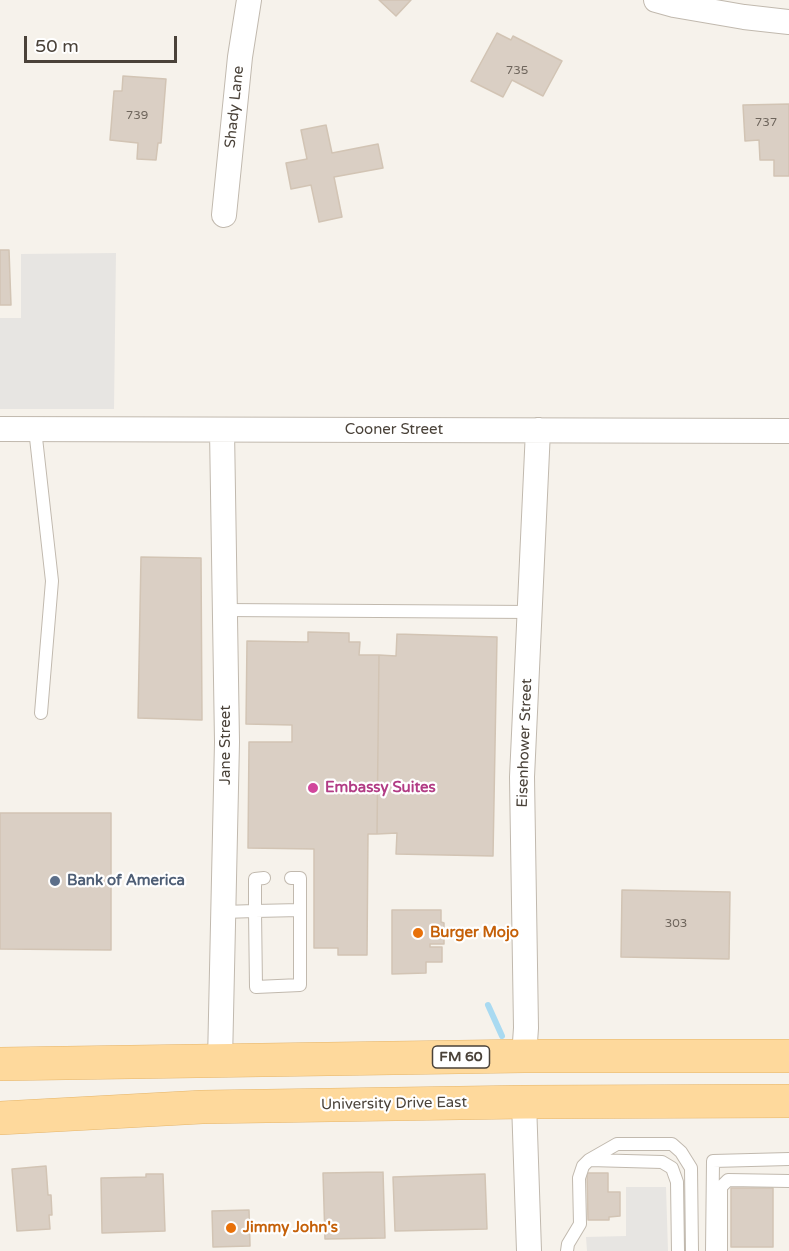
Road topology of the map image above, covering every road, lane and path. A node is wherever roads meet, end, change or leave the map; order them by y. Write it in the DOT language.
graph roads {
  1 [pos="249,0"];
  2 [pos="656,0"];
  3 [pos="789,22"];
  4 [pos="224,215"];
  5 [pos="0,429"];
  6 [pos="35,429"];
  7 [pos="222,430"];
  8 [pos="538,430"];
  9 [pos="789,431"];
  10 [pos="225,610"];
  11 [pos="530,612"];
  12 [pos="41,713"];
  13 [pos="264,878"];
  14 [pos="291,878"];
  15 [pos="300,910"];
  16 [pos="255,911"];
  17 [pos="223,912"];
  18 [pos="524,1056"];
  19 [pos="789,1056"];
  20 [pos="220,1061"];
  21 [pos="0,1065"];
  22 [pos="789,1101"];
  23 [pos="524,1102"];
  24 [pos="0,1118"];
  25 [pos="789,1159"];
  26 [pos="589,1160"];
  27 [pos="789,1180"];
  28 [pos="529,1251"];
  29 [pos="567,1251"];
  30 [pos="678,1251"];
  31 [pos="692,1251"];
  32 [pos="712,1251"];
  33 [pos="721,1251"];
  1 -- 4 [label="street, Shady Lane"];
  2 -- 3 [label="street"];
  5 -- 6 [label="street, Cooner Street"];
  6 -- 7 [label="street, Cooner Street"];
  6 -- 12 [label="lane"];
  7 -- 8 [label="street, Cooner Street"];
  7 -- 10 [label="street, Jane Street"];
  8 -- 9 [label="street, Cooner Street"];
  8 -- 11 [label="street, Eisenhower Street"];
  10 -- 11 [label="lane"];
  10 -- 17 [label="street, Jane Street"];
  11 -- 18 [label="street, Eisenhower Street"];
  13 -- 16 [label="lane"];
  14 -- 15 [label="lane"];
  15 -- 16 [label="lane"];
  15 -- 16 [label="lane"];
  16 -- 17 [label="lane"];
  17 -- 20 [label="street, Jane Street"];
  18 -- 19 [label="main road, FM 60"];
  18 -- 20 [label="main road, FM 60"];
  20 -- 21 [label="main road, FM 60"];
  22 -- 23 [label="main road, University Drive East"];
  23 -- 24 [label="main road, University Drive East"];
  23 -- 28 [label="street"];
  25 -- 32 [label="lane"];
  26 -- 29 [label="lane"];
  26 -- 30 [label="lane"];
  26 -- 31 [label="lane"];
  27 -- 33 [label="lane"];
}
